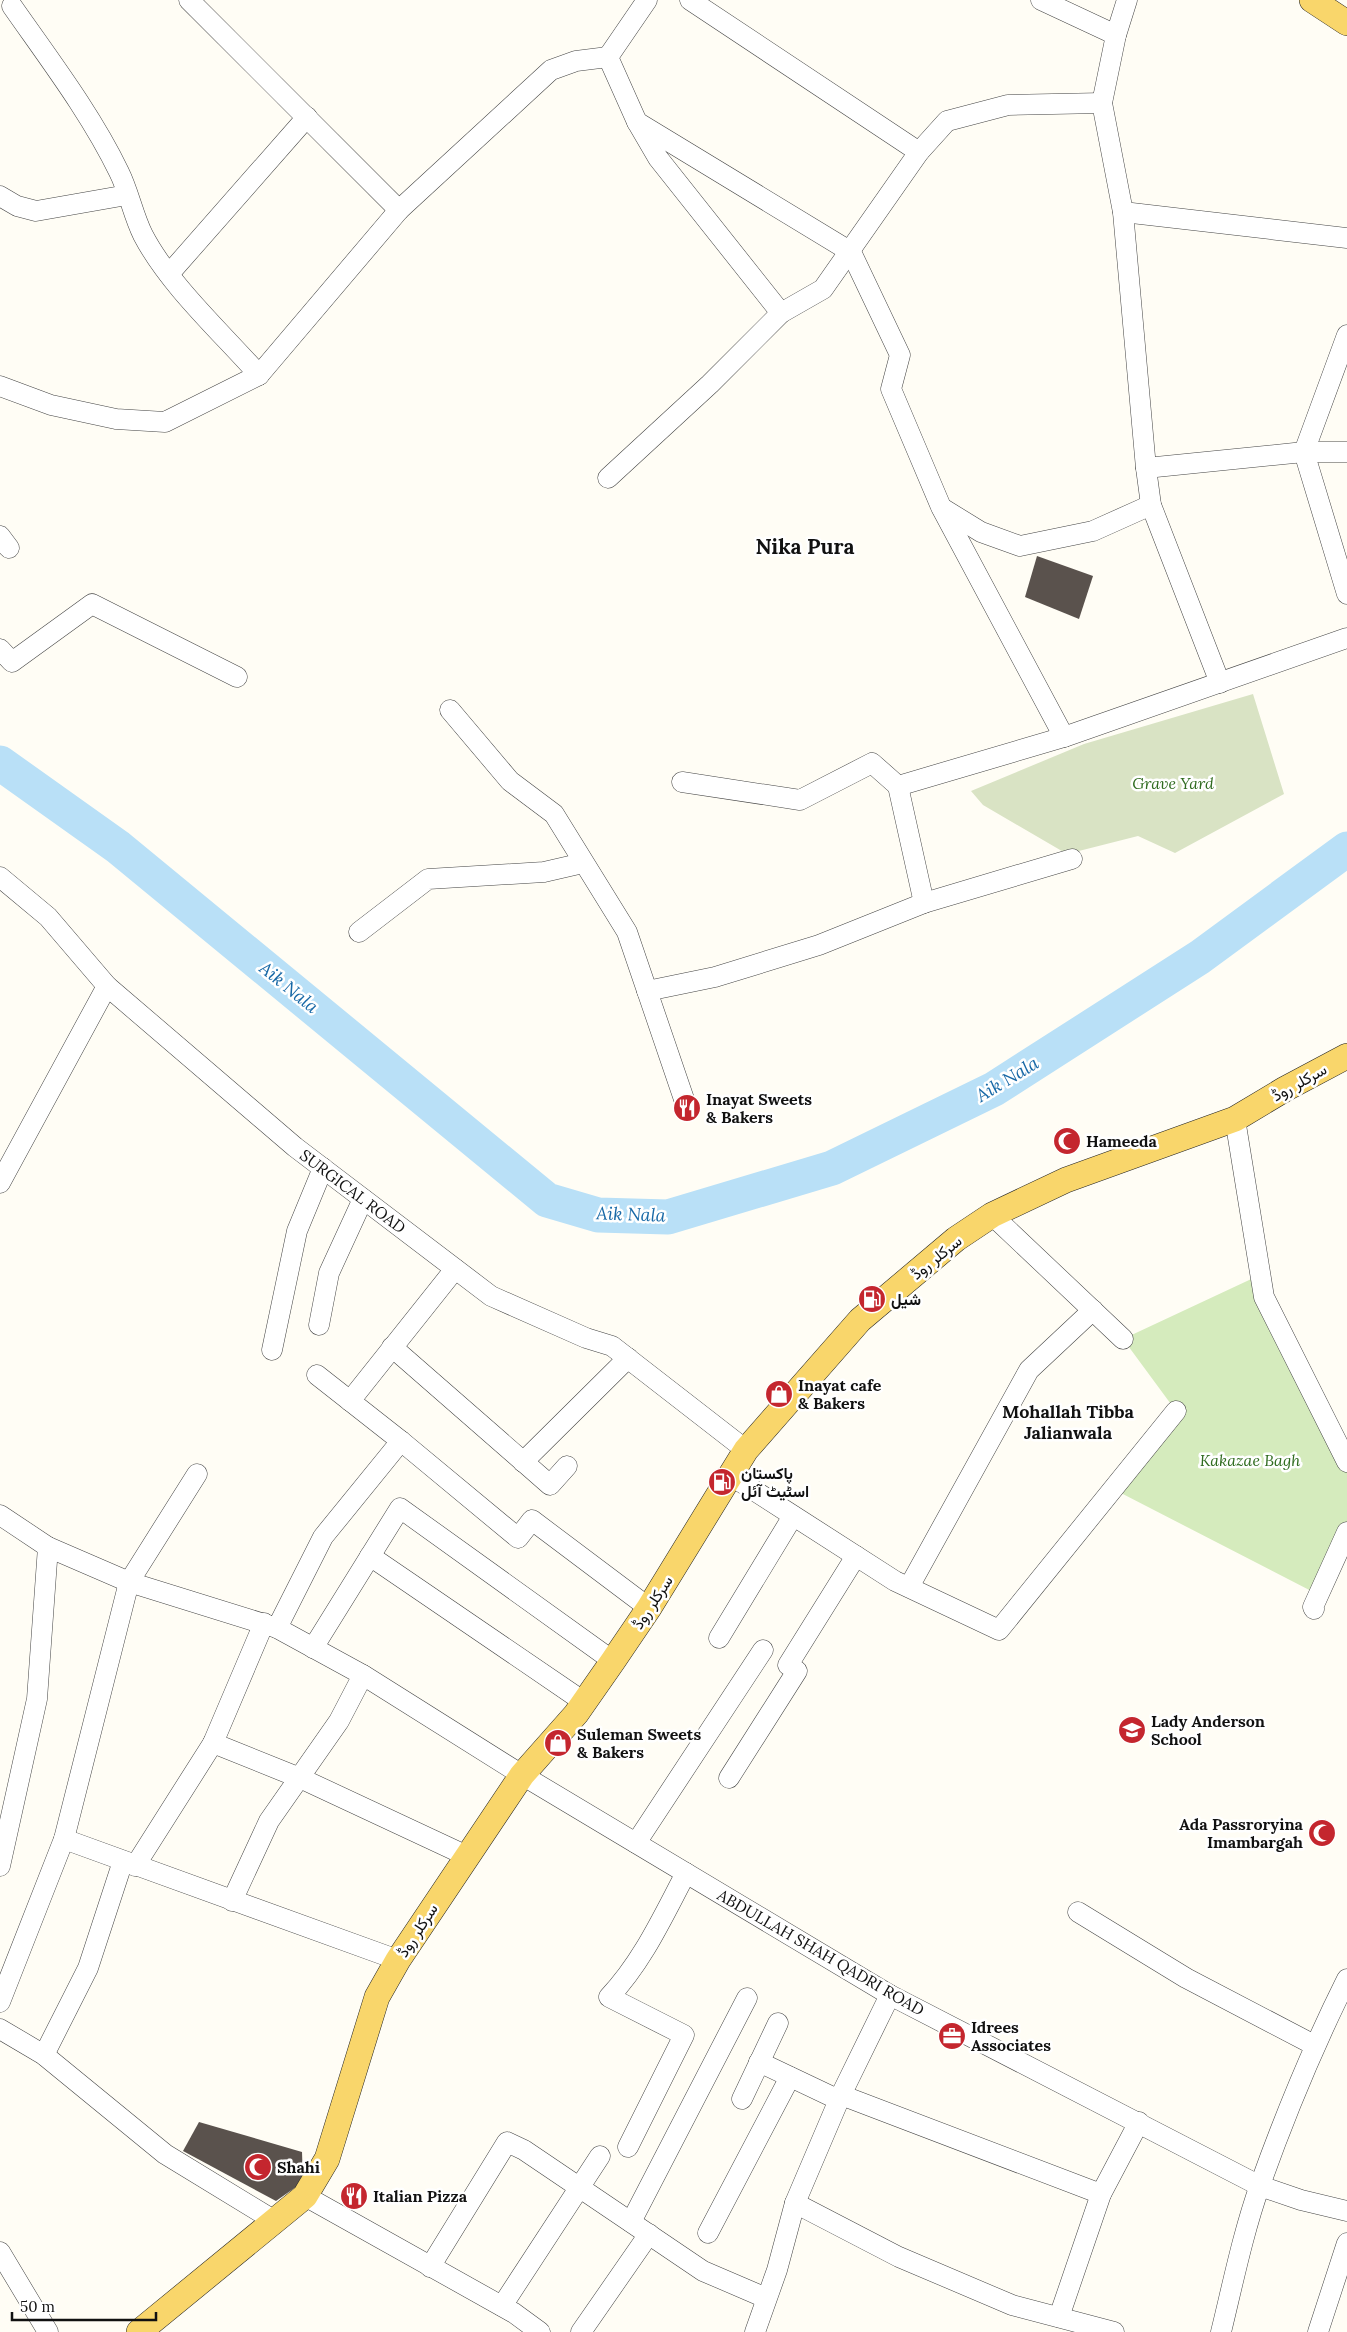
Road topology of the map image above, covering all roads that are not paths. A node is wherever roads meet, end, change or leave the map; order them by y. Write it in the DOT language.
graph roads {
  1 [pos="189,0"];
  2 [pos="647,0"];
  3 [pos="690,0"];
  4 [pos="1041,0"];
  5 [pos="1127,0"];
  6 [pos="1312,0"];
  7 [pos="11,7"];
  8 [pos="1347,23"];
  9 [pos="1116,35"];
  10 [pos="608,57"];
  11 [pos="1102,103"];
  12 [pos="307,116"];
  13 [pos="637,122"];
  14 [pos="919,152"];
  15 [pos="127,195"];
  16 [pos="0,196"];
  17 [pos="399,210"];
  18 [pos="1123,212"];
  19 [pos="1347,238"];
  20 [pos="851,252"];
  21 [pos="169,274"];
  22 [pos="781,313"];
  23 [pos="1347,335"];
  24 [pos="259,375"];
  25 [pos="0,386"];
  26 [pos="1304,452"];
  27 [pos="1347,452"];
  28 [pos="1146,468"];
  29 [pos="608,478"];
  30 [pos="1151,505"];
  31 [pos="941,507"];
  32 [pos="1347,594"];
  33 [pos="1347,638"];
  34 [pos="0,649"];
  35 [pos="237,677"];
  36 [pos="1220,683"];
  37 [pos="450,710"];
  38 [pos="1064,737"];
  39 [pos="682,782"];
  40 [pos="898,786"];
  41 [pos="1072,859"];
  42 [pos="583,863"];
  43 [pos="0,877"];
  44 [pos="924,903"];
  45 [pos="359,932"];
  46 [pos="107,986"];
  47 [pos="647,991"];
  48 [pos="1347,1056"];
  49 [pos="687,1108"];
  50 [pos="1235,1119"];
  51 [pos="323,1168"];
  52 [pos="0,1184"];
  53 [pos="363,1199"];
  54 [pos="992,1215"];
  55 [pos="456,1269"];
  56 [pos="1092,1310"];
  57 [pos="319,1325"];
  58 [pos="1123,1339"];
  59 [pos="392,1347"];
  60 [pos="272,1350"];
  61 [pos="628,1358"];
  62 [pos="317,1375"];
  63 [pos="350,1401"];
  64 [pos="1176,1411"];
  65 [pos="401,1441"];
  66 [pos="746,1450"];
  67 [pos="523,1462"];
  68 [pos="1347,1462"];
  69 [pos="567,1466"];
  70 [pos="197,1474"];
  71 [pos="730,1475"];
  72 [pos="0,1515"];
  73 [pos="793,1516"];
  74 [pos="1347,1532"];
  75 [pos="48,1547"];
  76 [pos="370,1556"];
  77 [pos="856,1556"];
  78 [pos="129,1582"];
  79 [pos="909,1587"];
  80 [pos="649,1608"];
  81 [pos="1314,1609"];
  82 [pos="270,1625"];
  83 [pos="719,1638"];
  84 [pos="313,1648"];
  85 [pos="763,1650"];
  86 [pos="613,1661"];
  87 [pos="363,1676"];
  88 [pos="584,1702"];
  89 [pos="213,1744"];
  90 [pos="522,1775"];
  91 [pos="300,1778"];
  92 [pos="729,1778"];
  93 [pos="64,1839"];
  94 [pos="636,1844"];
  95 [pos="467,1856"];
  96 [pos="129,1863"];
  97 [pos="0,1866"];
  98 [pos="686,1873"];
  99 [pos="232,1902"];
  100 [pos="1078,1912"];
  101 [pos="398,1960"];
  102 [pos="1347,1978"];
  103 [pos="890,1995"];
  104 [pos="747,1998"];
  105 [pos="0,2002"];
  106 [pos="778,2023"];
  107 [pos="0,2029"];
  108 [pos="1314,2045"];
  109 [pos="44,2055"];
  110 [pos="759,2062"];
  111 [pos="790,2076"];
  112 [pos="840,2098"];
  113 [pos="742,2099"];
  114 [pos="1139,2122"];
  115 [pos="628,2147"];
  116 [pos="600,2156"];
  117 [pos="579,2186"];
  118 [pos="1260,2186"];
  119 [pos="1101,2194"];
  120 [pos="305,2196"];
  121 [pos="795,2204"];
  122 [pos="1347,2212"];
  123 [pos="275,2221"];
  124 [pos="631,2222"];
  125 [pos="708,2233"];
  126 [pos="649,2234"];
  127 [pos="1347,2243"];
  128 [pos="0,2252"];
  129 [pos="430,2267"];
  130 [pos="759,2295"];
  131 [pos="502,2306"];
  132 [pos="1059,2318"];
  133 [pos="515,2324"];
  134 [pos="48,2332"];
  135 [pos="139,2332"];
  136 [pos="540,2332"];
  137 [pos="581,2332"];
  138 [pos="755,2332"];
  139 [pos="1114,2332"];
  140 [pos="1221,2332"];
  141 [pos="1318,2332"];
  1 -- 12 [label="street"];
  2 -- 10 [label="street"];
  3 -- 14 [label="street"];
  4 -- 9 [label="street"];
  5 -- 9 [label="street"];
  6 -- 8 [label="main road"];
  7 -- 15 [label="street"];
  9 -- 11 [label="street"];
  10 -- 13 [label="street"];
  10 -- 17 [label="street"];
  11 -- 14 [label="street"];
  11 -- 18 [label="street"];
  12 -- 17 [label="street"];
  12 -- 21 [label="street"];
  13 -- 20 [label="street"];
  13 -- 22 [label="street"];
  14 -- 20 [label="street"];
  15 -- 16 [label="street"];
  15 -- 21 [label="street"];
  17 -- 24 [label="street"];
  18 -- 19 [label="street"];
  18 -- 28 [label="street"];
  20 -- 22 [label="street"];
  20 -- 31 [label="street"];
  21 -- 24 [label="street"];
  22 -- 29 [label="street"];
  23 -- 26 [label="street"];
  24 -- 25 [label="street"];
  26 -- 27 [label="street"];
  26 -- 28 [label="street"];
  26 -- 32 [label="street"];
  28 -- 30 [label="street"];
  30 -- 31 [label="street"];
  30 -- 36 [label="street"];
  31 -- 38 [label="street"];
  33 -- 36 [label="street"];
  34 -- 35 [label="street"];
  36 -- 38 [label="street"];
  37 -- 42 [label="street"];
  38 -- 40 [label="street"];
  39 -- 40 [label="street"];
  40 -- 44 [label="street"];
  41 -- 44 [label="street"];
  42 -- 45 [label="street"];
  42 -- 47 [label="street"];
  43 -- 46 [label="street, SURGICAL ROAD"];
  44 -- 47 [label="street"];
  46 -- 51 [label="street, SURGICAL ROAD"];
  46 -- 52 [label="street"];
  47 -- 49 [label="street"];
  48 -- 50 [label="main road, سرکلر روڈ"];
  50 -- 54 [label="main road, سرکلر روڈ"];
  50 -- 68 [label="street"];
  51 -- 53 [label="street, SURGICAL ROAD"];
  51 -- 60 [label="street"];
  53 -- 55 [label="street, SURGICAL ROAD"];
  53 -- 57 [label="street"];
  54 -- 56 [label="street"];
  54 -- 66 [label="main road, سرکلر روڈ"];
  55 -- 59 [label="street"];
  55 -- 61 [label="street, SURGICAL ROAD"];
  56 -- 58 [label="street"];
  56 -- 79 [label="street"];
  59 -- 63 [label="street"];
  59 -- 67 [label="street"];
  61 -- 66 [label="street, SURGICAL ROAD"];
  61 -- 67 [label="street"];
  62 -- 63 [label="street"];
  63 -- 65 [label="street"];
  64 -- 79 [label="street"];
  65 -- 80 [label="street"];
  65 -- 82 [label="street"];
  66 -- 71 [label="main road, سرکلر روڈ"];
  67 -- 69 [label="street"];
  70 -- 78 [label="street"];
  71 -- 73 [label="street"];
  71 -- 80 [label="main road, سرکلر روڈ"];
  72 -- 75 [label="street, ABDULLAH SHAH QADRI ROAD"];
  73 -- 77 [label="street"];
  73 -- 83 [label="street"];
  74 -- 81 [label="street"];
  75 -- 78 [label="street, ABDULLAH SHAH QADRI ROAD"];
  75 -- 97 [label="street"];
  76 -- 84 [label="street"];
  76 -- 86 [label="street"];
  76 -- 88 [label="street"];
  77 -- 79 [label="street"];
  77 -- 92 [label="street"];
  78 -- 82 [label="street, ABDULLAH SHAH QADRI ROAD"];
  78 -- 93 [label="street"];
  80 -- 86 [label="main road, سرکلر روڈ"];
  82 -- 84 [label="street, ABDULLAH SHAH QADRI ROAD"];
  82 -- 89 [label="street"];
  84 -- 87 [label="street, ABDULLAH SHAH QADRI ROAD"];
  85 -- 94 [label="street"];
  86 -- 88 [label="main road, سرکلر روڈ"];
  87 -- 90 [label="street, ABDULLAH SHAH QADRI ROAD"];
  87 -- 91 [label="street"];
  88 -- 90 [label="main road, سرکلر روڈ"];
  89 -- 91 [label="street"];
  89 -- 96 [label="street"];
  90 -- 94 [label="street, ABDULLAH SHAH QADRI ROAD"];
  90 -- 95 [label="main road, سرکلر روڈ"];
  91 -- 95 [label="street"];
  91 -- 99 [label="street"];
  93 -- 96 [label="street"];
  93 -- 105 [label="street"];
  94 -- 98 [label="street, ABDULLAH SHAH QADRI ROAD"];
  95 -- 101 [label="main road, سرکلر روڈ"];
  96 -- 99 [label="street"];
  96 -- 109 [label="street"];
  98 -- 103 [label="street, ABDULLAH SHAH QADRI ROAD"];
  98 -- 115 [label="street"];
  99 -- 101 [label="street"];
  100 -- 108 [label="street"];
  101 -- 120 [label="main road, سرکلر روڈ"];
  102 -- 108 [label="street"];
  103 -- 112 [label="street"];
  103 -- 114 [label="street, ABDULLAH SHAH QADRI ROAD"];
  104 -- 124 [label="street"];
  106 -- 110 [label="street"];
  107 -- 109 [label="street"];
  108 -- 118 [label="street"];
  109 -- 123 [label="street"];
  110 -- 111 [label="street"];
  110 -- 113 [label="street"];
  111 -- 112 [label="street"];
  111 -- 125 [label="street"];
  112 -- 119 [label="street"];
  112 -- 121 [label="street"];
  114 -- 118 [label="street, ABDULLAH SHAH QADRI ROAD"];
  114 -- 119 [label="street"];
  116 -- 117 [label="street"];
  117 -- 124 [label="street"];
  117 -- 129 [label="street"];
  117 -- 131 [label="street"];
  118 -- 122 [label="street, ABDULLAH SHAH QADRI ROAD"];
  118 -- 140 [label="street"];
  119 -- 132 [label="street"];
  120 -- 123 [label="main road, سرکلر روڈ"];
  120 -- 129 [label="street"];
  121 -- 132 [label="street"];
  121 -- 138 [label="street"];
  123 -- 135 [label="main road, سرکلر روڈ"];
  124 -- 126 [label="street"];
  126 -- 130 [label="street"];
  126 -- 137 [label="street"];
  127 -- 141 [label="street"];
  128 -- 134 [label="street"];
  129 -- 131 [label="street"];
  131 -- 133 [label="street"];
  132 -- 139 [label="street"];
  133 -- 136 [label="street"];
}
